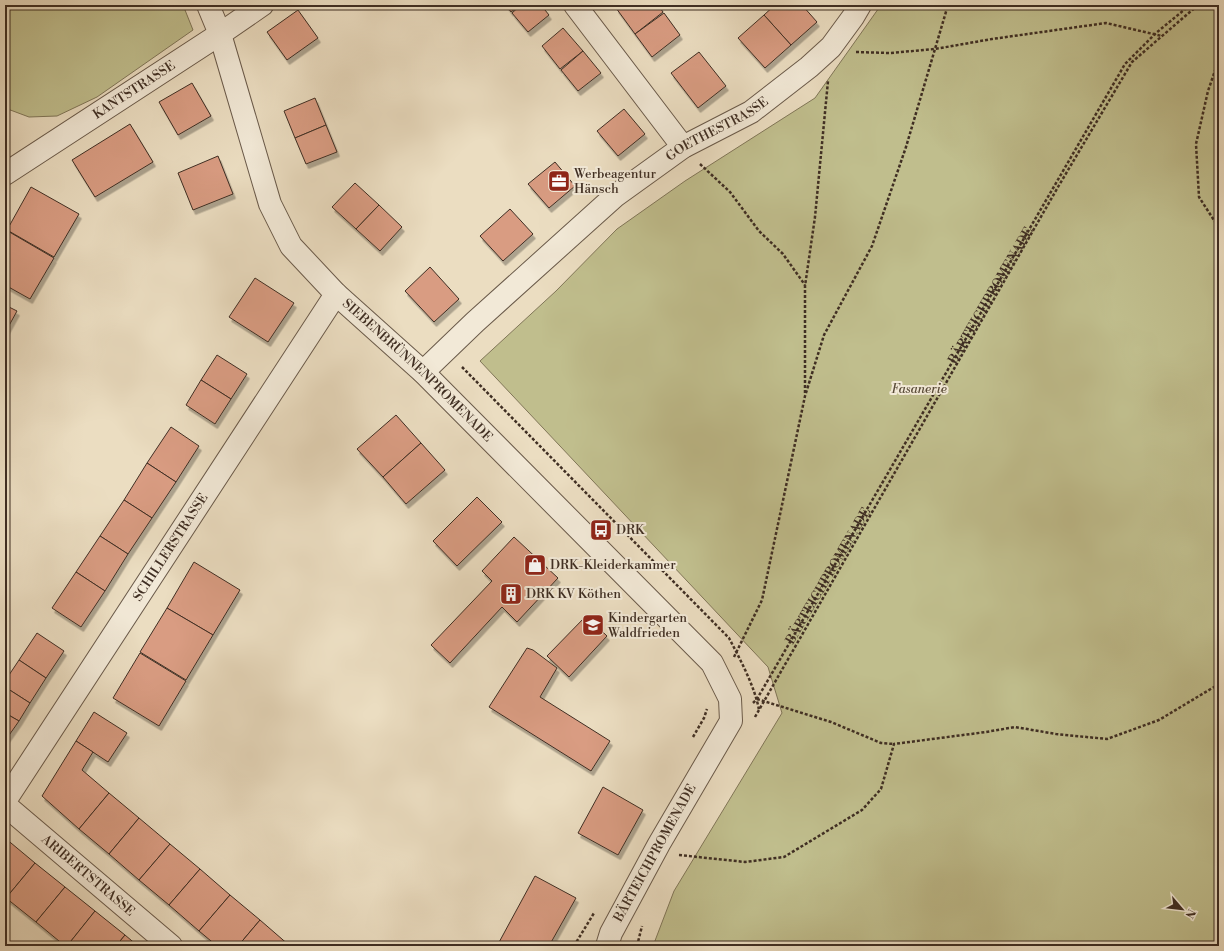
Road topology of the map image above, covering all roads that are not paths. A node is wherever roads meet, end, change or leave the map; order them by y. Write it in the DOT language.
graph roads {
  1 [pos="208,5"];
  2 [pos="262,5"];
  3 [pos="575,5"];
  4 [pos="860,5"];
  5 [pos="220,34"];
  6 [pos="683,147"];
  7 [pos="5,174"];
  8 [pos="336,294"];
  9 [pos="423,372"];
  10 [pos="731,720"];
  11 [pos="5,801"];
  12 [pos="5,805"];
  13 [pos="171,946"];
  14 [pos="607,946"];
  1 -- 5 [label="street, SIEBENBRÜNNENPROMENADE"];
  2 -- 5 [label="street, KANTSTRASSE"];
  3 -- 6 [label="street"];
  4 -- 6 [label="street, GOETHESTRASSE"];
  5 -- 7 [label="street, KANTSTRASSE"];
  5 -- 8 [label="street, SIEBENBRÜNNENPROMENADE"];
  6 -- 9 [label="street, GOETHESTRASSE"];
  8 -- 9 [label="street, SIEBENBRÜNNENPROMENADE"];
  8 -- 11 [label="street, SCHILLERSTRASSE"];
  9 -- 10 [label="street, SIEBENBRÜNNENPROMENADE"];
  10 -- 14 [label="street, BÄRTEICHPROMENADE"];
  12 -- 13 [label="street, ARIBERTSTRASSE"];
}
